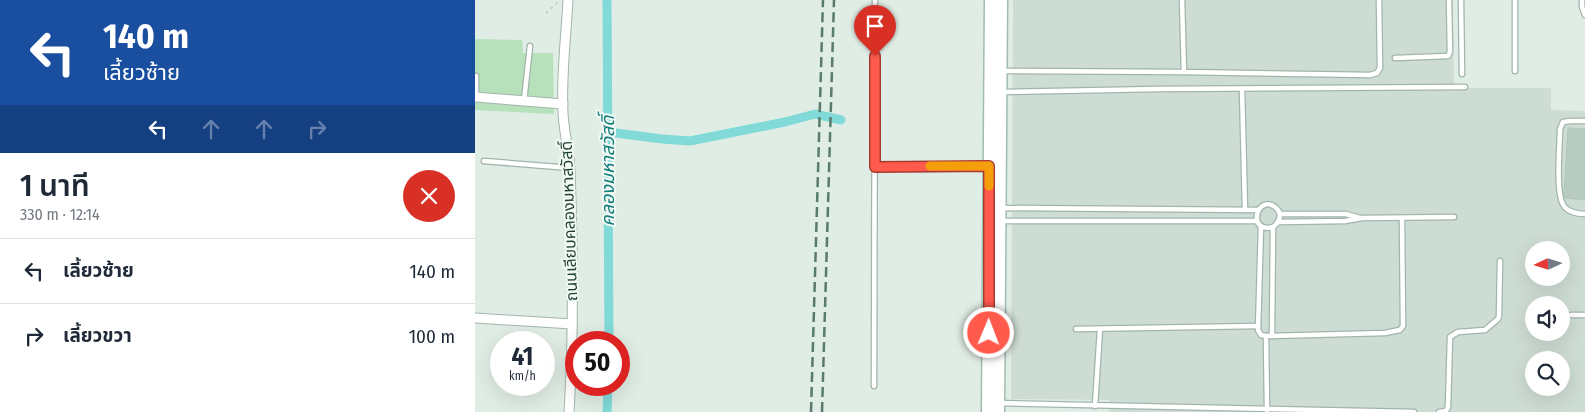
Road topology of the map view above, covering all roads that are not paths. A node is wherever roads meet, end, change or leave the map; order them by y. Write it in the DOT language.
graph roads {
  1 [pos="568,0"];
  2 [pos="875,0"];
  3 [pos="991,0"];
  4 [pos="1001,0"];
  5 [pos="1182,0"];
  6 [pos="1379,0"];
  7 [pos="1449,0"];
  8 [pos="1461,0"];
  9 [pos="1515,0"];
  10 [pos="1581,0"];
  11 [pos="1585,15"];
  12 [pos="530,46"];
  13 [pos="1395,58"];
  14 [pos="1000,70"];
  15 [pos="1515,71"];
  16 [pos="1184,72"];
  17 [pos="1462,74"];
  18 [pos="476,76"];
  19 [pos="1465,88"];
  20 [pos="1242,89"];
  21 [pos="1000,92"];
  22 [pos="475,97"];
  23 [pos="524,101"];
  24 [pos="563,104"];
  25 [pos="1585,121"];
  26 [pos="484,160"];
  27 [pos="989,166"];
  28 [pos="875,167"];
  29 [pos="570,168"];
  30 [pos="1245,210"];
  31 [pos="1258,210"];
  32 [pos="994,214"];
  33 [pos="1279,214"];
  34 [pos="1585,214"];
  35 [pos="1454,217"];
  36 [pos="1362,218"];
  37 [pos="1402,218"];
  38 [pos="1257,221"];
  39 [pos="1279,222"];
  40 [pos="1261,226"];
  41 [pos="1273,227"];
  42 [pos="1500,261"];
  43 [pos="1571,315"];
  44 [pos="1585,315"];
  45 [pos="475,318"];
  46 [pos="572,324"];
  47 [pos="1258,328"];
  48 [pos="1075,329"];
  49 [pos="1100,329"];
  50 [pos="1266,336"];
  51 [pos="1272,336"];
  52 [pos="874,386"];
  53 [pos="1095,406"];
  54 [pos="998,408"];
  55 [pos="1267,410"];
  56 [pos="569,412"];
  57 [pos="988,412"];
  58 [pos="1414,412"];
  59 [pos="1439,412"];
  1 -- 24 [label="street, ถนนเลียบคลองมหาสวัสดิ์"];
  2 -- 28 [label="lane"];
  3 -- 27 [label="main road"];
  4 -- 14 [label="main road"];
  5 -- 16 [label="lane"];
  6 -- 16 [label="lane"];
  7 -- 13 [label="lane"];
  8 -- 17 [label="lane"];
  9 -- 15 [label="lane"];
  10 -- 11 [label="lane"];
  12 -- 23 [label="lane"];
  14 -- 16 [label="lane"];
  14 -- 21 [label="main road"];
  18 -- 22 [label="lane"];
  19 -- 20 [label="lane"];
  20 -- 21 [label="lane"];
  20 -- 30 [label="lane"];
  21 -- 32 [label="main road"];
  22 -- 23 [label="street"];
  23 -- 24 [label="street"];
  24 -- 29 [label="street, ถนนเลียบคลองมหาสวัสดิ์"];
  25 -- 34 [label="lane"];
  26 -- 29 [label="lane"];
  27 -- 28 [label="lane"];
  27 -- 32 [label="main road"];
  28 -- 52 [label="lane"];
  29 -- 46 [label="street, ถนนเลียบคลองมหาสวัสดิ์"];
  30 -- 31 [label="lane"];
  30 -- 32 [label="lane"];
  31 -- 33 [label="lane"];
  31 -- 38 [label="lane"];
  32 -- 38 [label="lane"];
  32 -- 54 [label="main road"];
  32 -- 57 [label="main road"];
  33 -- 36 [label="lane"];
  33 -- 39 [label="lane"];
  35 -- 37 [label="lane"];
  36 -- 37 [label="lane"];
  36 -- 39 [label="lane"];
  37 -- 51 [label="lane"];
  38 -- 40 [label="lane"];
  39 -- 41 [label="lane"];
  40 -- 41 [label="lane"];
  40 -- 47 [label="lane"];
  41 -- 51 [label="lane"];
  42 -- 59 [label="lane"];
  43 -- 44 [label="lane"];
  45 -- 46 [label="street"];
  46 -- 56 [label="street, ถนนเลียบคลองมหาสวัสดิ์"];
  47 -- 49 [label="lane"];
  47 -- 50 [label="lane"];
  48 -- 49 [label="lane"];
  49 -- 53 [label="lane"];
  50 -- 51 [label="lane"];
  50 -- 55 [label="lane"];
  53 -- 54 [label="lane"];
  53 -- 55 [label="lane"];
  55 -- 58 [label="lane"];
}
